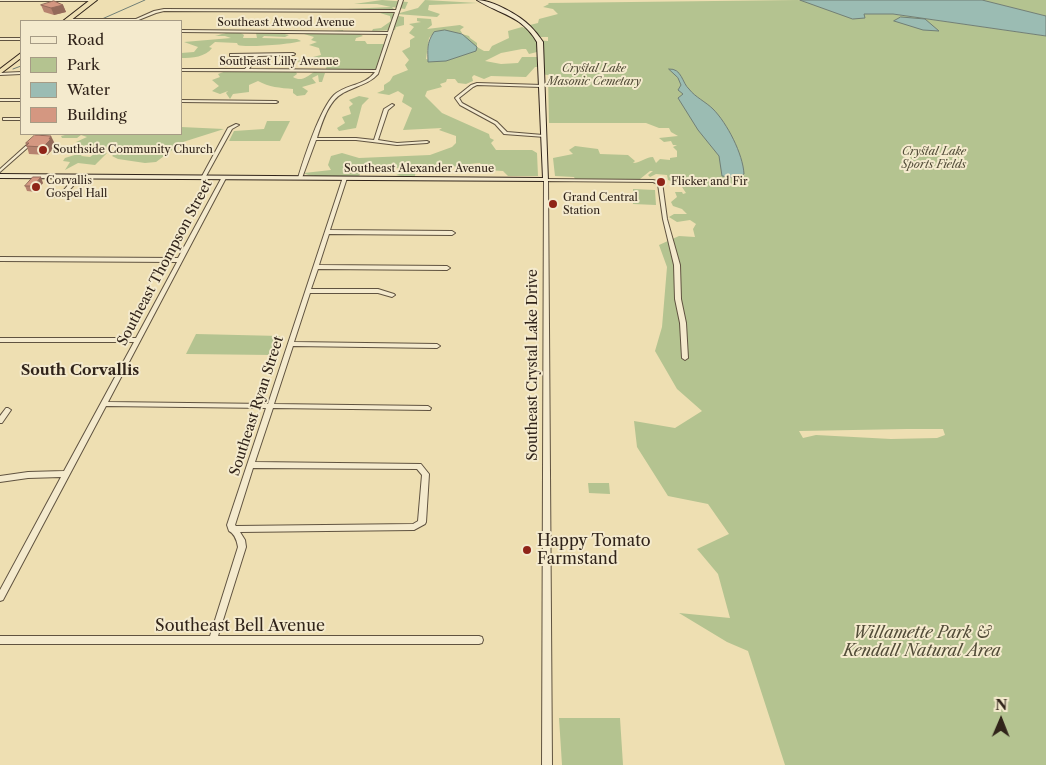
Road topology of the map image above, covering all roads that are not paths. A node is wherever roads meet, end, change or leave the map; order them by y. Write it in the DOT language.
graph roads {
  1 [pos="0,0"];
  2 [pos="94,0"];
  3 [pos="401,0"];
  4 [pos="479,0"];
  5 [pos="397,11"];
  6 [pos="67,20"];
  7 [pos="139,20"];
  8 [pos="182,31"];
  9 [pos="390,33"];
  10 [pos="0,38"];
  11 [pos="20,39"];
  12 [pos="256,54"];
  13 [pos="293,54"];
  14 [pos="230,55"];
  15 [pos="20,57"];
  16 [pos="182,70"];
  17 [pos="246,71"];
  18 [pos="377,71"];
  19 [pos="20,72"];
  20 [pos="0,73"];
  21 [pos="542,86"];
  22 [pos="0,100"];
  23 [pos="20,100"];
  24 [pos="182,101"];
  25 [pos="276,102"];
  26 [pos="392,105"];
  27 [pos="4,118"];
  28 [pos="20,119"];
  29 [pos="237,125"];
  30 [pos="40,135"];
  31 [pos="543,136"];
  32 [pos="315,139"];
  33 [pos="375,142"];
  34 [pos="427,142"];
  35 [pos="0,171"];
  36 [pos="0,176"];
  37 [pos="78,177"];
  38 [pos="203,178"];
  39 [pos="224,178"];
  40 [pos="300,178"];
  41 [pos="345,178"];
  42 [pos="546,180"];
  43 [pos="57,196"];
  44 [pos="328,232"];
  45 [pos="452,233"];
  46 [pos="0,258"];
  47 [pos="180,260"];
  48 [pos="316,267"];
  49 [pos="447,268"];
  50 [pos="308,291"];
  51 [pos="392,296"];
  52 [pos="0,340"];
  53 [pos="137,340"];
  54 [pos="290,344"];
  55 [pos="437,346"];
  56 [pos="685,358"];
  57 [pos="103,404"];
  58 [pos="270,405"];
  59 [pos="428,408"];
  60 [pos="8,410"];
  61 [pos="0,422"];
  62 [pos="250,465"];
  63 [pos="66,474"];
  64 [pos="0,478"];
  65 [pos="232,529"];
  66 [pos="1,596"];
  67 [pos="0,640"];
  68 [pos="213,640"];
  69 [pos="479,640"];
  70 [pos="547,765"];
  1 -- 2 [label="street"];
  2 -- 6 [label="highway"];
  3 -- 5 [label="street"];
  4 -- 21 [label="street, Southeast Crystal Lake Drive"];
  5 -- 7 [label="street"];
  5 -- 9 [label="street"];
  8 -- 9 [label="street, Southeast Atwood Avenue"];
  9 -- 18 [label="street"];
  10 -- 11 [label="street"];
  12 -- 13 [label="street"];
  12 -- 14 [label="street"];
  12 -- 17 [label="street"];
  15 -- 20 [label="highway"];
  16 -- 17 [label="street, Southeast Lilly Avenue"];
  17 -- 18 [label="street, Southeast Lilly Avenue"];
  18 -- 32 [label="street"];
  19 -- 20 [label="street"];
  21 -- 31 [label="street, Southeast Crystal Lake Drive"];
  21 -- 31 [label="street"];
  22 -- 23 [label="street"];
  24 -- 25 [label="street"];
  26 -- 33 [label="street"];
  27 -- 28 [label="street"];
  29 -- 38 [label="street"];
  30 -- 35 [label="street"];
  31 -- 42 [label="street, Southeast Crystal Lake Drive"];
  32 -- 33 [label="street"];
  32 -- 40 [label="street"];
  33 -- 34 [label="street"];
  36 -- 37 [label="street, Southeast Alexander Avenue"];
  37 -- 38 [label="street, Southeast Alexander Avenue"];
  37 -- 43 [label="street"];
  38 -- 39 [label="street, Southeast Alexander Avenue"];
  39 -- 40 [label="street, Southeast Alexander Avenue"];
  39 -- 47 [label="street, Southeast Thompson Street"];
  40 -- 41 [label="street, Southeast Alexander Avenue"];
  41 -- 42 [label="street, Southeast Alexander Avenue"];
  41 -- 44 [label="street, Southeast Ryan Street"];
  42 -- 56 [label="street, Southeast Alexander Avenue"];
  42 -- 70 [label="street, Southeast Crystal Lake Drive"];
  44 -- 45 [label="street"];
  44 -- 48 [label="street, Southeast Ryan Street"];
  46 -- 47 [label="street"];
  47 -- 53 [label="street, Southeast Thompson Street"];
  48 -- 49 [label="street"];
  48 -- 50 [label="street, Southeast Ryan Street"];
  50 -- 51 [label="street"];
  50 -- 54 [label="street, Southeast Ryan Street"];
  52 -- 53 [label="street"];
  53 -- 57 [label="street, Southeast Thompson Street"];
  54 -- 55 [label="street"];
  54 -- 58 [label="street, Southeast Ryan Street"];
  57 -- 58 [label="street"];
  57 -- 63 [label="street, Southeast Thompson Street"];
  58 -- 59 [label="street"];
  58 -- 62 [label="street, Southeast Ryan Street"];
  60 -- 61 [label="street"];
  62 -- 65 [label="street, Southeast Ryan Street"];
  62 -- 65 [label="street"];
  63 -- 64 [label="street"];
  63 -- 66 [label="street, Southeast Thompson Street"];
  65 -- 68 [label="street"];
  67 -- 68 [label="street, Southeast Bell Avenue"];
  68 -- 69 [label="street, Southeast Bell Avenue"];
}
